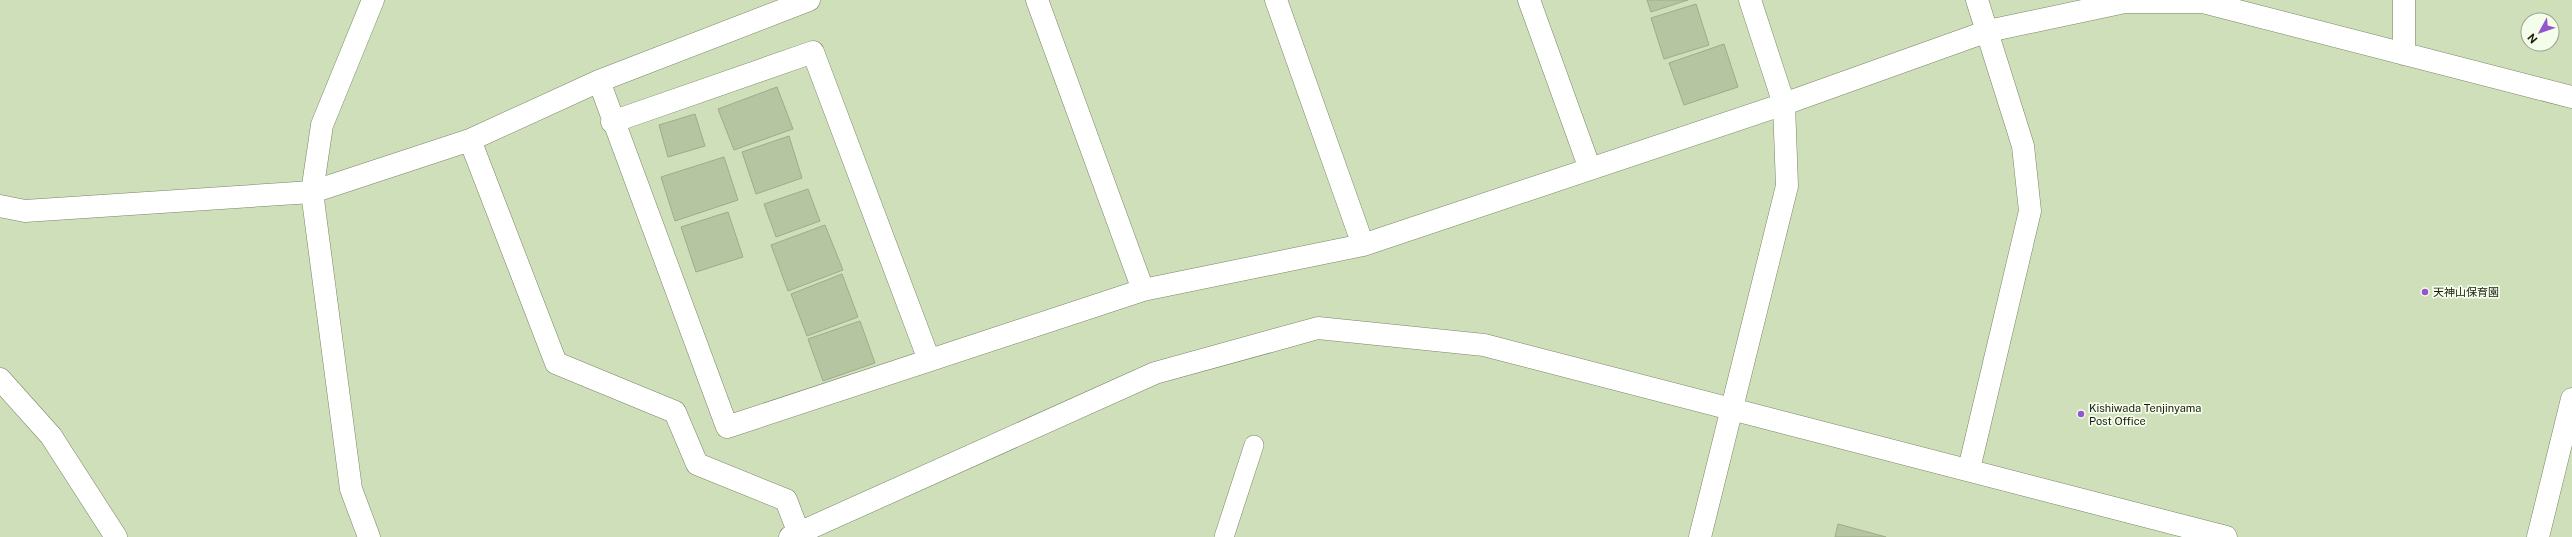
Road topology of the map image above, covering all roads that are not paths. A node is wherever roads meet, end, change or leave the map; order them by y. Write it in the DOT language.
graph roads {
  1 [pos="373,0"];
  2 [pos="809,0"];
  3 [pos="1037,0"];
  4 [pos="1276,0"];
  5 [pos="1529,0"];
  6 [pos="1750,0"];
  7 [pos="1977,0"];
  8 [pos="2404,0"];
  9 [pos="2203,1"];
  10 [pos="1988,31"];
  11 [pos="2404,54"];
  12 [pos="599,81"];
  13 [pos="2572,97"];
  14 [pos="1784,104"];
  15 [pos="612,122"];
  16 [pos="470,140"];
  17 [pos="1590,169"];
  18 [pos="312,192"];
  19 [pos="0,206"];
  20 [pos="1363,245"];
  21 [pos="1143,290"];
  22 [pos="929,360"];
  23 [pos="0,379"];
  24 [pos="2572,399"];
  25 [pos="1734,408"];
  26 [pos="1254,445"];
  27 [pos="1969,470"];
  28 [pos="794,534"];
  29 [pos="2541,536"];
  30 [pos="116,537"];
  31 [pos="369,537"];
  32 [pos="1224,537"];
  33 [pos="1700,537"];
  34 [pos="2226,537"];
  1 -- 18 [label="street"];
  2 -- 12 [label="street"];
  3 -- 21 [label="street"];
  4 -- 20 [label="street"];
  5 -- 17 [label="street"];
  6 -- 14 [label="street"];
  7 -- 10 [label="street"];
  8 -- 11 [label="street"];
  9 -- 10 [label="street"];
  9 -- 11 [label="street"];
  10 -- 14 [label="street"];
  10 -- 27 [label="street"];
  11 -- 13 [label="street"];
  12 -- 15 [label="street"];
  12 -- 16 [label="street"];
  14 -- 17 [label="street"];
  14 -- 25 [label="street"];
  15 -- 22 [label="street"];
  15 -- 22 [label="street"];
  16 -- 18 [label="street"];
  16 -- 28 [label="street"];
  17 -- 20 [label="street"];
  18 -- 19 [label="street"];
  18 -- 31 [label="street"];
  20 -- 21 [label="street"];
  21 -- 22 [label="street"];
  23 -- 30 [label="street"];
  24 -- 29 [label="street"];
  25 -- 27 [label="street"];
  25 -- 28 [label="street"];
  25 -- 33 [label="street"];
  26 -- 32 [label="lane"];
  27 -- 34 [label="street"];
}
